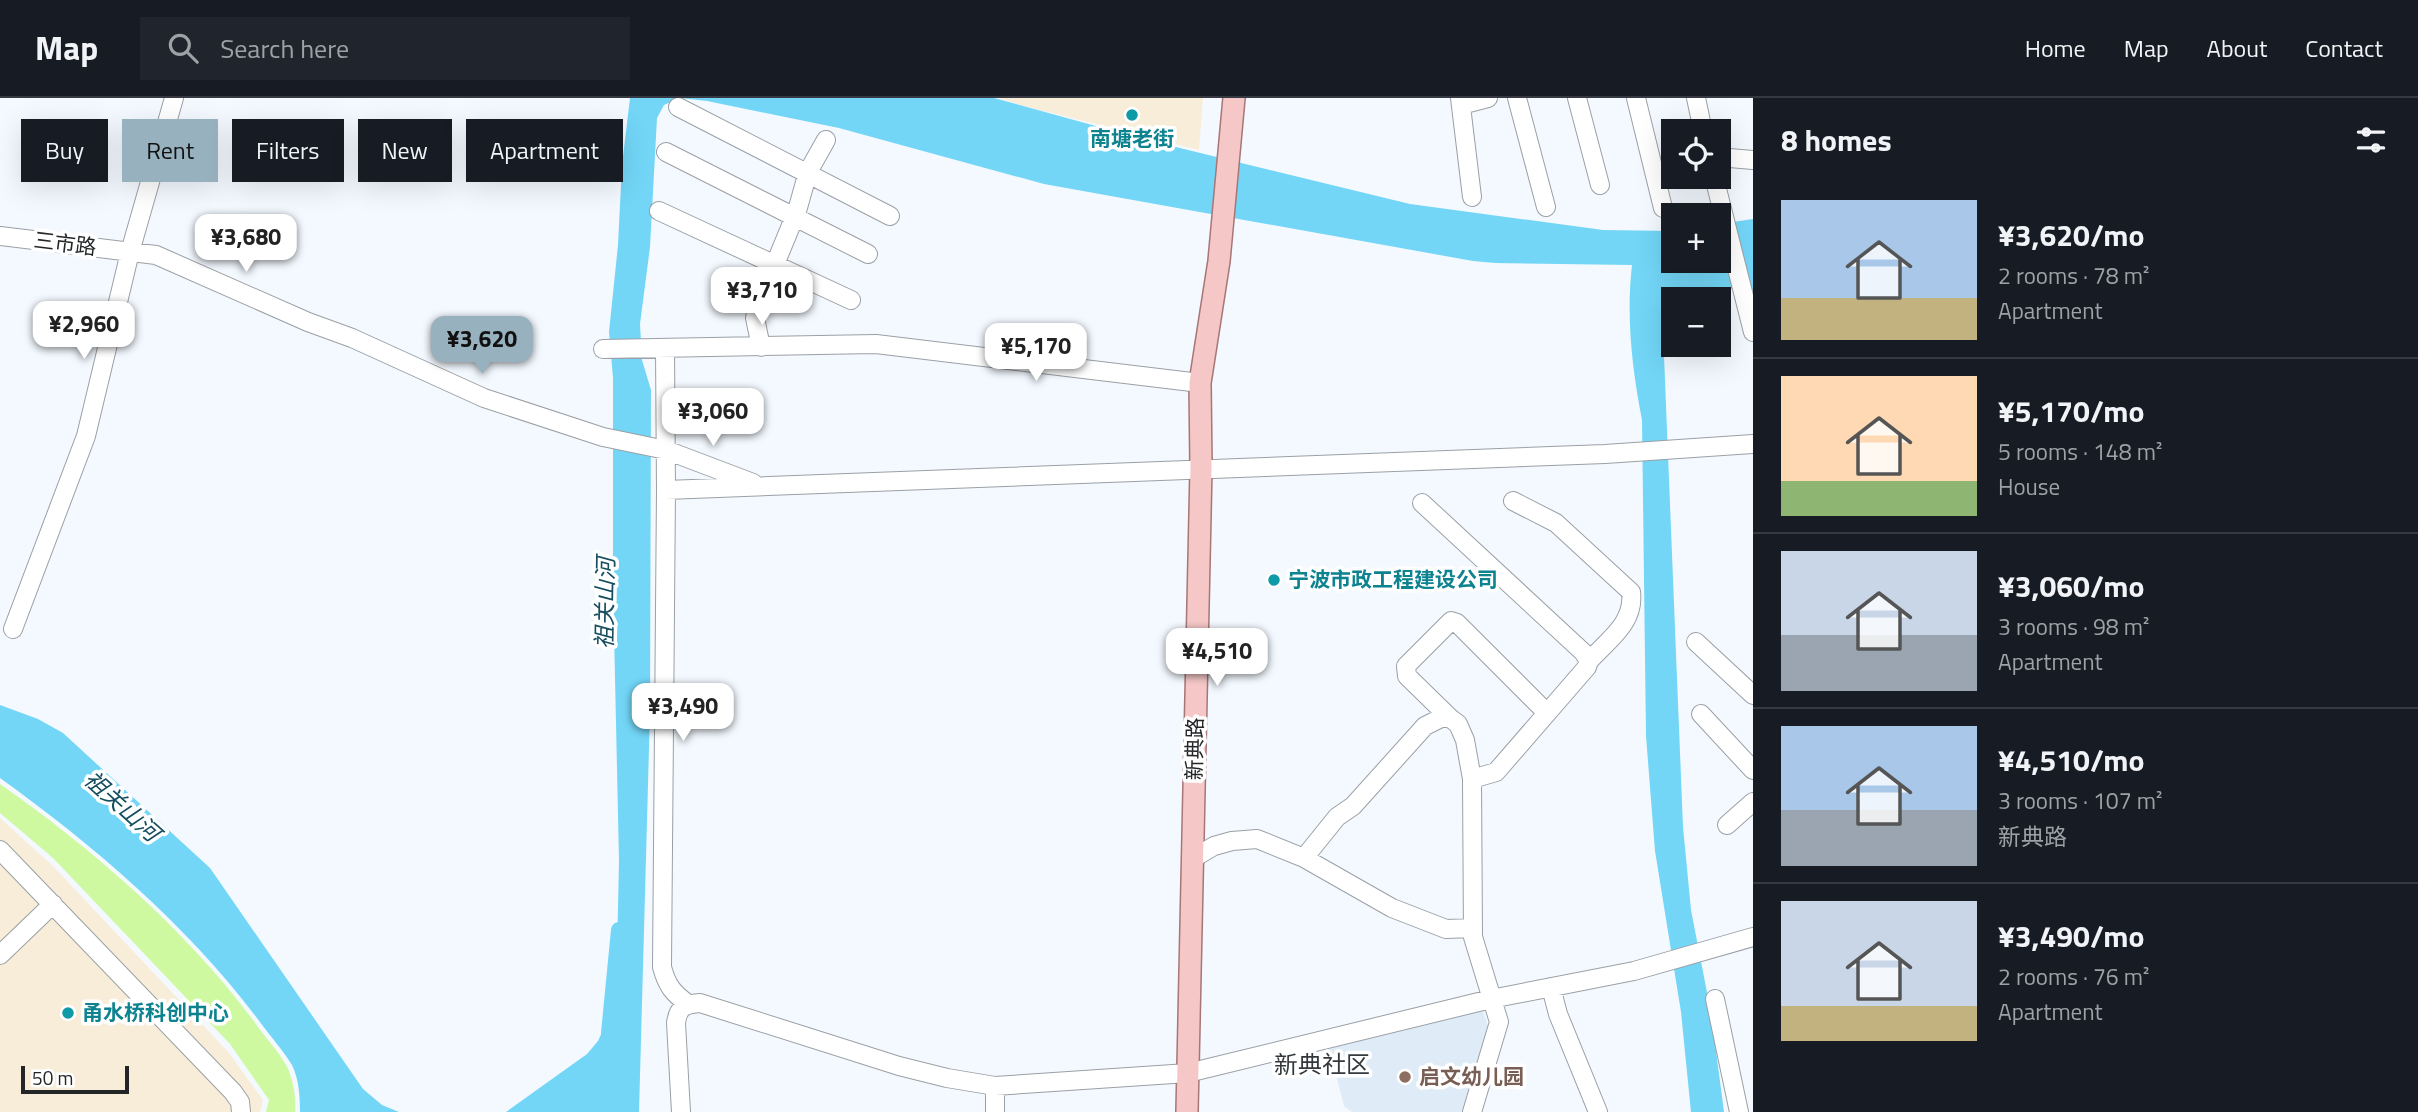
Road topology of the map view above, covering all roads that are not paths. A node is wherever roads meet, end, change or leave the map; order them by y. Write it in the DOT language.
graph roads {
  1 [pos="174,98"];
  2 [pos="1234,98"];
  3 [pos="1488,98"];
  4 [pos="1517,98"];
  5 [pos="1577,98"];
  6 [pos="1636,98"];
  7 [pos="1696,98"];
  8 [pos="1460,102"];
  9 [pos="678,107"];
  10 [pos="1700,119"];
  11 [pos="825,140"];
  12 [pos="666,152"];
  13 [pos="1731,158"];
  14 [pos="1753,160"];
  15 [pos="808,172"];
  16 [pos="1600,185"];
  17 [pos="1717,189"];
  18 [pos="1472,197"];
  19 [pos="1662,203"];
  20 [pos="1546,207"];
  21 [pos="659,211"];
  22 [pos="795,216"];
  23 [pos="890,216"];
  24 [pos="0,236"];
  25 [pos="130,252"];
  26 [pos="868,254"];
  27 [pos="774,265"];
  28 [pos="850,300"];
  29 [pos="1751,324"];
  30 [pos="761,347"];
  31 [pos="603,349"];
  32 [pos="657,349"];
  33 [pos="1200,383"];
  34 [pos="1753,444"];
  35 [pos="660,449"];
  36 [pos="1201,468"];
  37 [pos="761,486"];
  38 [pos="666,490"];
  39 [pos="1514,501"];
  40 [pos="1422,503"];
  41 [pos="13,629"];
  42 [pos="1696,642"];
  43 [pos="1589,661"];
  44 [pos="1753,695"];
  45 [pos="1547,713"];
  46 [pos="1700,714"];
  47 [pos="1450,718"];
  48 [pos="1753,770"];
  49 [pos="1472,779"];
  50 [pos="1753,802"];
  51 [pos="1727,825"];
  52 [pos="0,850"];
  53 [pos="1304,858"];
  54 [pos="1192,859"];
  55 [pos="53,904"];
  56 [pos="1473,928"];
  57 [pos="1753,937"];
  58 [pos="0,955"];
  59 [pos="1551,987"];
  60 [pos="1491,999"];
  61 [pos="1715,999"];
  62 [pos="688,1004"];
  63 [pos="1188,1073"];
  64 [pos="995,1086"];
  65 [pos="241,1112"];
  66 [pos="681,1112"];
  67 [pos="995,1112"];
  68 [pos="1187,1112"];
  69 [pos="1472,1112"];
  70 [pos="1598,1112"];
  71 [pos="1739,1112"];
  1 -- 25 [label="street"];
  2 -- 33 [label="main road, 新典路"];
  3 -- 8 [label="street"];
  4 -- 20 [label="street"];
  5 -- 16 [label="street"];
  6 -- 19 [label="street"];
  7 -- 10 [label="street"];
  8 -- 18 [label="street"];
  9 -- 15 [label="street"];
  11 -- 15 [label="street"];
  12 -- 22 [label="street"];
  13 -- 14 [label="street"];
  15 -- 22 [label="street"];
  15 -- 23 [label="street"];
  17 -- 29 [label="street"];
  21 -- 27 [label="street"];
  22 -- 26 [label="street"];
  22 -- 27 [label="street"];
  24 -- 25 [label="street, 三市路"];
  25 -- 35 [label="street, 三市路"];
  25 -- 41 [label="street"];
  27 -- 28 [label="street"];
  27 -- 30 [label="street"];
  30 -- 32 [label="street"];
  30 -- 33 [label="street"];
  31 -- 32 [label="street"];
  32 -- 35 [label="street"];
  33 -- 36 [label="main road, 新典路"];
  34 -- 36 [label="street"];
  35 -- 37 [label="street, 三市路"];
  35 -- 38 [label="street"];
  36 -- 37 [label="street"];
  36 -- 54 [label="main road, 新典路"];
  37 -- 38 [label="street"];
  38 -- 62 [label="street"];
  39 -- 43 [label="street"];
  40 -- 43 [label="street"];
  42 -- 44 [label="street"];
  43 -- 45 [label="street"];
  45 -- 47 [label="street"];
  45 -- 49 [label="street"];
  46 -- 48 [label="street"];
  47 -- 49 [label="street"];
  47 -- 53 [label="street"];
  49 -- 56 [label="street"];
  50 -- 51 [label="street"];
  52 -- 55 [label="street"];
  53 -- 54 [label="street"];
  53 -- 56 [label="street"];
  54 -- 63 [label="main road, 新典路"];
  55 -- 58 [label="street"];
  55 -- 65 [label="street"];
  56 -- 60 [label="street"];
  57 -- 59 [label="street"];
  59 -- 60 [label="street"];
  59 -- 70 [label="street"];
  60 -- 63 [label="street"];
  60 -- 69 [label="street"];
  61 -- 71 [label="street"];
  62 -- 64 [label="street"];
  62 -- 66 [label="street"];
  63 -- 64 [label="street"];
  63 -- 68 [label="main road, 新典路"];
  64 -- 67 [label="street"];
}
